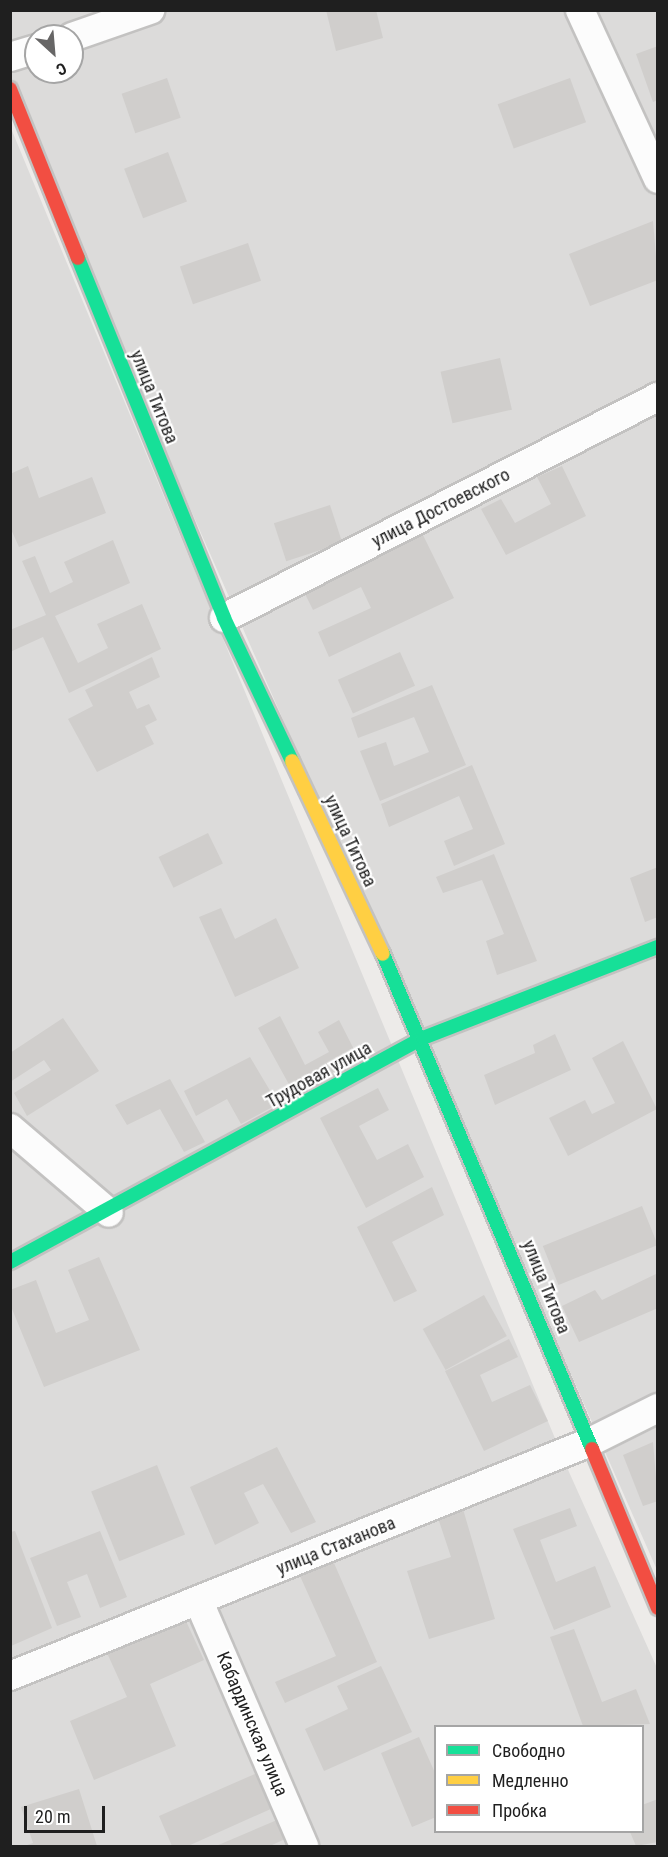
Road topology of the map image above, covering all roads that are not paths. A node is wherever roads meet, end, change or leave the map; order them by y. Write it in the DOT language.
graph roads {
  1 [pos="150,10"];
  2 [pos="580,10"];
  3 [pos="84,33"];
  4 [pos="10,89"];
  5 [pos="657,179"];
  6 [pos="657,397"];
  7 [pos="224,618"];
  8 [pos="657,946"];
  9 [pos="423,1038"];
  10 [pos="10,1128"];
  11 [pos="109,1214"];
  12 [pos="10,1262"];
  13 [pos="657,1408"];
  14 [pos="590,1442"];
  15 [pos="199,1602"];
  16 [pos="657,1608"];
  17 [pos="10,1676"];
  18 [pos="304,1846"];
  1 -- 3 [label="street"];
  2 -- 5 [label="street"];
  4 -- 7 [label="street, улица Титова"];
  6 -- 7 [label="street, улица Достоевского"];
  7 -- 9 [label="street, улица Титова"];
  8 -- 9 [label="street, Трудовая улица"];
  9 -- 11 [label="street, Трудовая улица"];
  9 -- 14 [label="street, улица Титова"];
  10 -- 11 [label="street"];
  11 -- 12 [label="street, Трудовая улица"];
  13 -- 14 [label="street, улица Стаханова"];
  14 -- 15 [label="street, улица Стаханова"];
  14 -- 16 [label="street, улица Титова"];
  15 -- 17 [label="street, улица Стаханова"];
  15 -- 18 [label="street, Кабардинская улица"];
}
